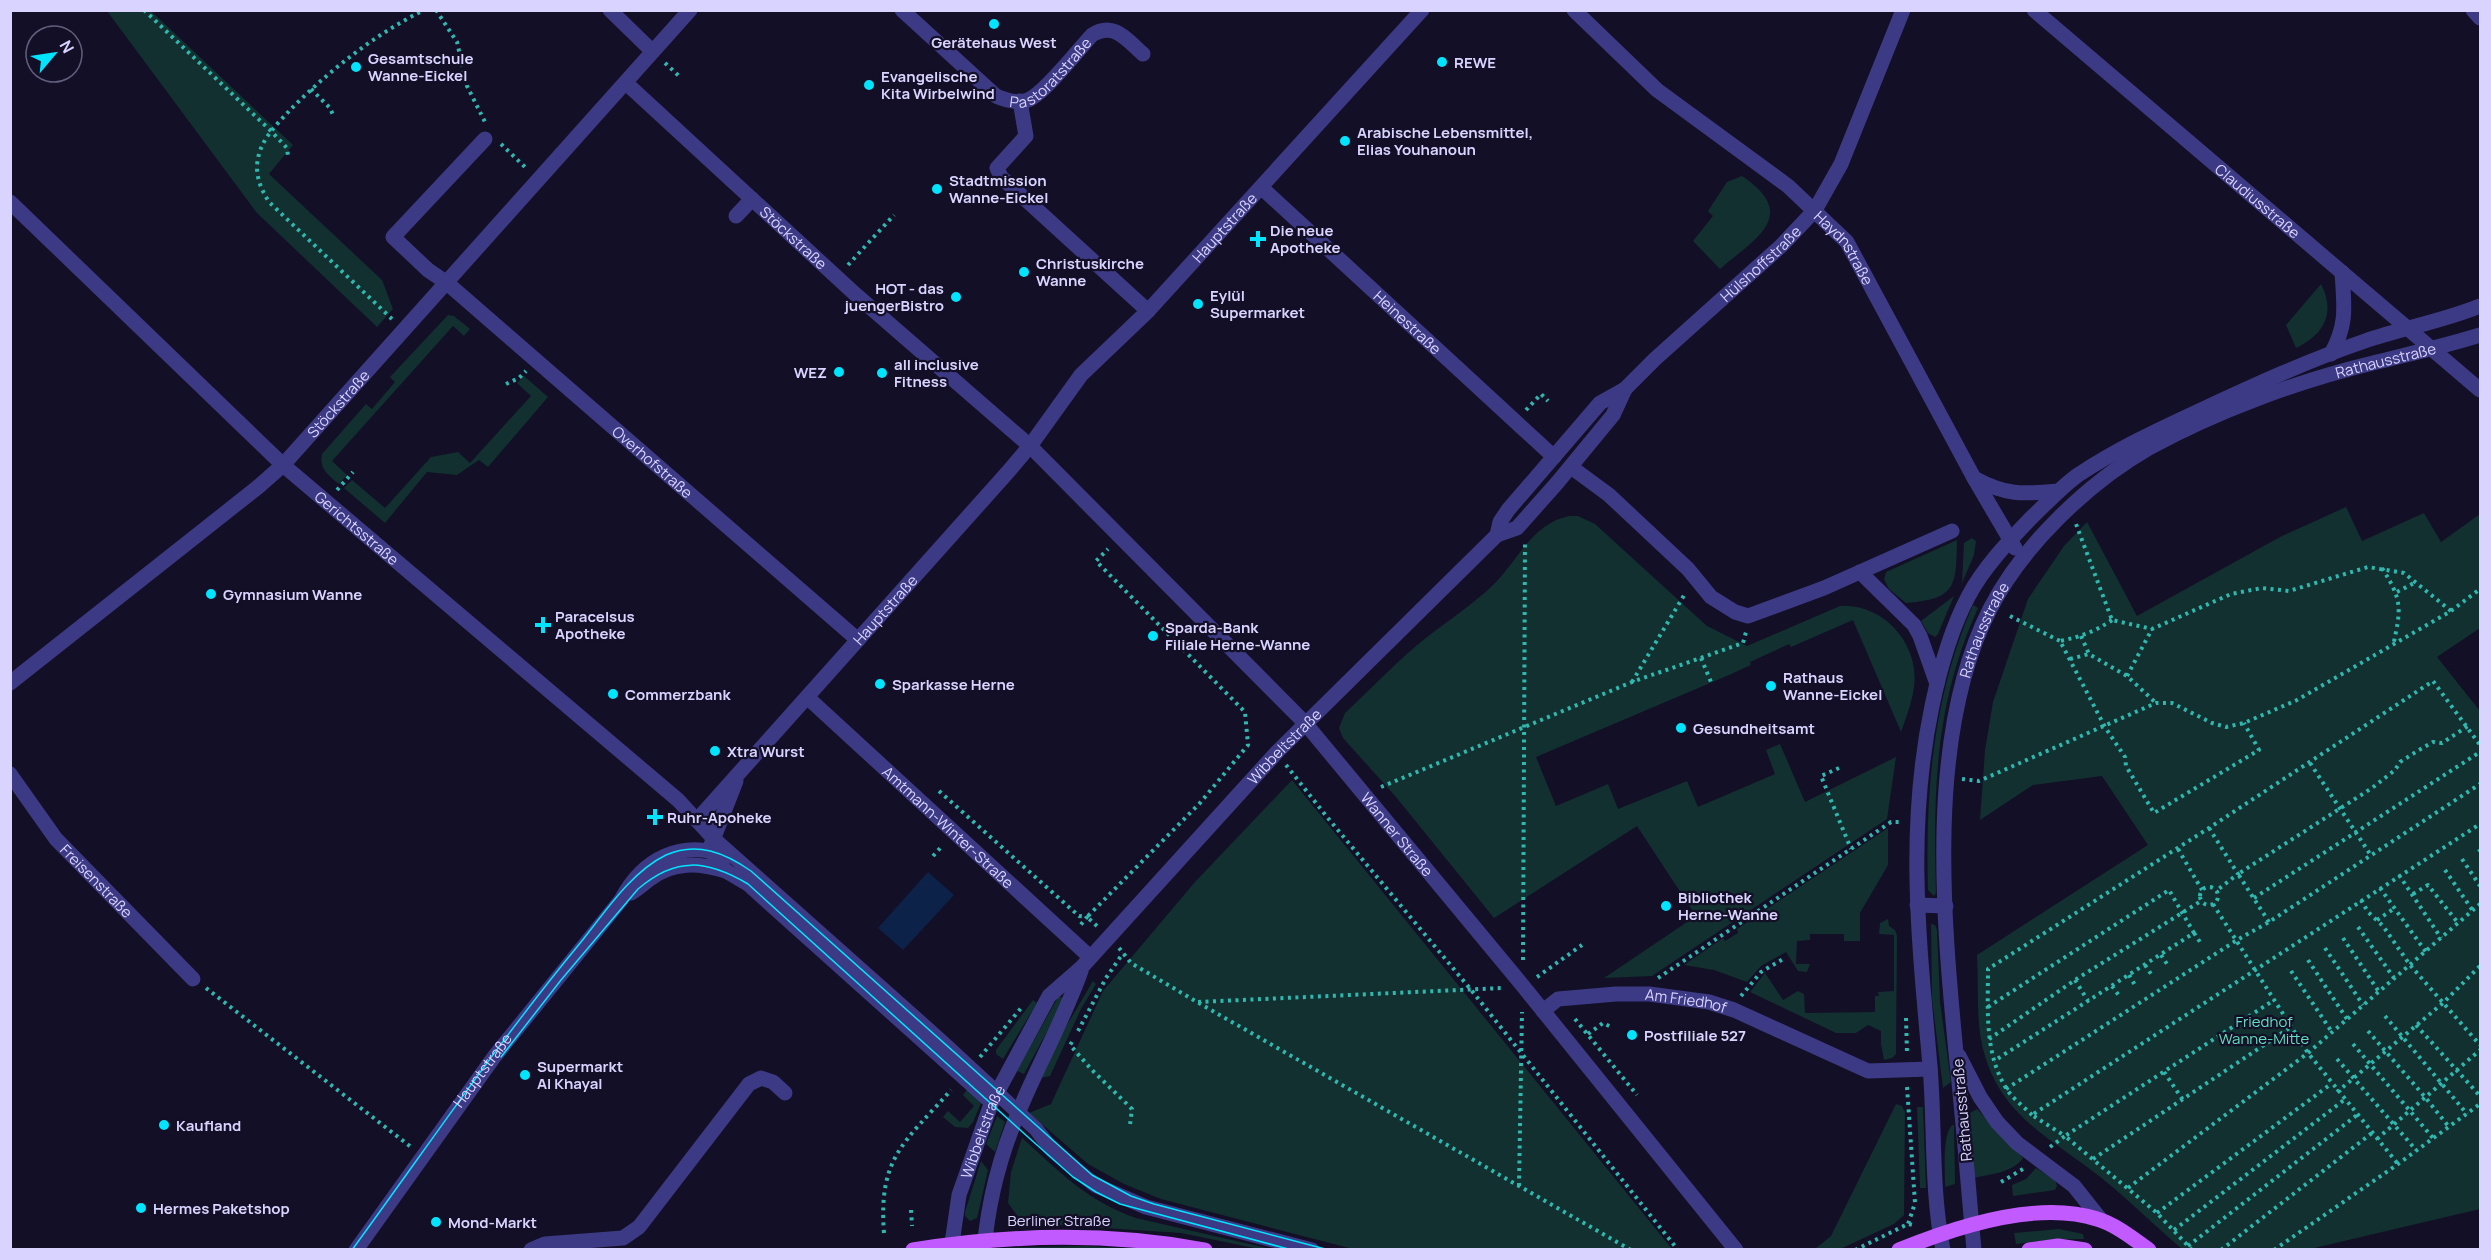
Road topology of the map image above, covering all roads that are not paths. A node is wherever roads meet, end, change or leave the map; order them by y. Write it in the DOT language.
graph roads {
  1 [pos="610,10"];
  2 [pos="690,10"];
  3 [pos="902,10"];
  4 [pos="1422,10"];
  5 [pos="1574,10"];
  6 [pos="1903,10"];
  7 [pos="2034,10"];
  8 [pos="2472,10"];
  9 [pos="2481,18"];
  10 [pos="1143,54"];
  11 [pos="657,56"];
  12 [pos="626,82"];
  13 [pos="1020,101"];
  14 [pos="492,138"];
  15 [pos="1262,188"];
  16 [pos="752,199"];
  17 [pos="10,202"];
  18 [pos="1815,210"];
  19 [pos="736,216"];
  20 [pos="2342,272"];
  21 [pos="447,283"];
  22 [pos="2481,306"];
  23 [pos="1148,311"];
  24 [pos="2408,329"];
  25 [pos="2481,335"];
  26 [pos="2432,350"];
  27 [pos="2331,354"];
  28 [pos="1625,389"];
  29 [pos="2481,390"];
  30 [pos="1030,446"];
  31 [pos="1554,457"];
  32 [pos="283,465"];
  33 [pos="1571,467"];
  34 [pos="1974,478"];
  35 [pos="2060,491"];
  36 [pos="1952,531"];
  37 [pos="1497,535"];
  38 [pos="2009,540"];
  39 [pos="2025,557"];
  40 [pos="1860,572"];
  41 [pos="858,640"];
  42 [pos="10,683"];
  43 [pos="1937,684"];
  44 [pos="807,697"];
  45 [pos="1305,723"];
  46 [pos="739,771"];
  47 [pos="10,774"];
  48 [pos="697,820"];
  49 [pos="712,844"];
  50 [pos="702,864"];
  51 [pos="726,871"];
  52 [pos="621,900"];
  53 [pos="1917,905"];
  54 [pos="1946,906"];
  55 [pos="1085,963"];
  56 [pos="194,979"];
  57 [pos="1543,1011"];
  58 [pos="1956,1051"];
  59 [pos="1930,1069"];
  60 [pos="785,1093"];
  61 [pos="995,1098"];
  62 [pos="1016,1118"];
  63 [pos="2101,1220"];
  64 [pos="1972,1225"];
  65 [pos="1942,1242"];
  66 [pos="985,1244"];
  67 [pos="951,1246"];
  68 [pos="2033,1249"];
  69 [pos="356,1250"];
  70 [pos="531,1250"];
  71 [pos="913,1250"];
  72 [pos="1205,1250"];
  73 [pos="1312,1250"];
  74 [pos="1736,1250"];
  75 [pos="1899,1250"];
  76 [pos="1974,1250"];
  77 [pos="2085,1250"];
  78 [pos="2149,1250"];
  1 -- 11 [label="street"];
  2 -- 11 [label="street, Stöckstraße"];
  3 -- 13 [label="street, Pastoratstraße"];
  4 -- 15 [label="street, Hauptstraße"];
  5 -- 18 [label="street, Haydnstraße"];
  6 -- 18 [label="street, Hülshoffstraße"];
  7 -- 20 [label="street, Claudiusstraße"];
  8 -- 9 [label="street"];
  10 -- 13 [label="street, Pastoratstraße"];
  11 -- 12 [label="street, Stöckstraße"];
  12 -- 16 [label="street, Stöckstraße"];
  12 -- 21 [label="street, Stöckstraße"];
  13 -- 23 [label="street"];
  14 -- 21 [label="street, Overhofstraße"];
  15 -- 23 [label="street, Hauptstraße"];
  15 -- 31 [label="street, Heinestraße"];
  16 -- 19 [label="street"];
  16 -- 30 [label="street, Stöckstraße"];
  17 -- 32 [label="street, Gerichtsstraße"];
  18 -- 28 [label="street, Hülshoffstraße"];
  18 -- 34 [label="street, Haydnstraße"];
  20 -- 24 [label="street, Claudiusstraße"];
  20 -- 27 [label="street"];
  21 -- 32 [label="street, Stöckstraße"];
  21 -- 41 [label="street, Overhofstraße"];
  22 -- 24 [label="street, Rathausstraße"];
  23 -- 30 [label="street, Hauptstraße"];
  24 -- 26 [label="street, Claudiusstraße"];
  24 -- 27 [label="street, Rathausstraße"];
  25 -- 26 [label="street, Rathausstraße"];
  26 -- 29 [label="street, Claudiusstraße"];
  26 -- 39 [label="street, Rathausstraße"];
  27 -- 35 [label="street, Rathausstraße"];
  28 -- 31 [label="street, Hülshoffstraße"];
  28 -- 33 [label="street, Hülshoffstraße"];
  30 -- 41 [label="street, Hauptstraße"];
  30 -- 45 [label="street, Wanner Straße"];
  31 -- 37 [label="street, Wibbeltstraße"];
  32 -- 42 [label="street, Stöckstraße"];
  32 -- 48 [label="street, Gerichtsstraße"];
  33 -- 37 [label="street, Wibbeltstraße"];
  33 -- 40 [label="street"];
  34 -- 35 [label="street"];
  34 -- 38 [label="street, Haydnstraße"];
  35 -- 38 [label="street, Rathausstraße"];
  36 -- 40 [label="street"];
  37 -- 45 [label="street, Wibbeltstraße"];
  38 -- 39 [label="street, Haydnstraße"];
  38 -- 43 [label="street, Rathausstraße"];
  39 -- 54 [label="street, Rathausstraße"];
  40 -- 43 [label="street"];
  41 -- 44 [label="street, Hauptstraße"];
  43 -- 53 [label="street, Rathausstraße"];
  44 -- 46 [label="street, Hauptstraße"];
  44 -- 55 [label="street, Amtmann-Winter-Straße"];
  45 -- 55 [label="street, Wibbeltstraße"];
  45 -- 57 [label="street, Wanner Straße"];
  46 -- 48 [label="street, Hauptstraße"];
  46 -- 49 [label="street, Hauptstraße"];
  47 -- 56 [label="street, Freisenstraße"];
  48 -- 49 [label="street, Gerichtsstraße"];
  49 -- 50 [label="street, Hauptstraße"];
  49 -- 51 [label="street"];
  49 -- 52 [label="street, Hauptstraße"];
  49 -- 61 [label="street"];
  50 -- 51 [label="street, Hauptstraße"];
  50 -- 52 [label="street, Hauptstraße"];
  51 -- 61 [label="street"];
  52 -- 69 [label="street, Hauptstraße"];
  53 -- 54 [label="street"];
  53 -- 59 [label="street, Rathausstraße"];
  54 -- 58 [label="street, Rathausstraße"];
  55 -- 61 [label="street, Wibbeltstraße"];
  55 -- 62 [label="street, Wibbeltstraße"];
  57 -- 59 [label="street, Am Friedhof"];
  57 -- 74 [label="street, Wanner Straße"];
  58 -- 63 [label="street"];
  58 -- 64 [label="street, Rathausstraße"];
  59 -- 65 [label="street, Rathausstraße"];
  60 -- 70 [label="street"];
  61 -- 62 [label="street"];
  61 -- 67 [label="street, Wibbeltstraße"];
  62 -- 66 [label="street, Wibbeltstraße"];
  62 -- 73 [label="street"];
  63 -- 64 [label="main road"];
  63 -- 78 [label="main road"];
  64 -- 65 [label="main road"];
  64 -- 76 [label="street"];
  65 -- 75 [label="main road"];
  66 -- 67 [label="main road, Berliner Straße"];
  66 -- 72 [label="main road, Berliner Straße"];
  67 -- 71 [label="main road, Berliner Straße"];
  68 -- 77 [label="main road"];
}
